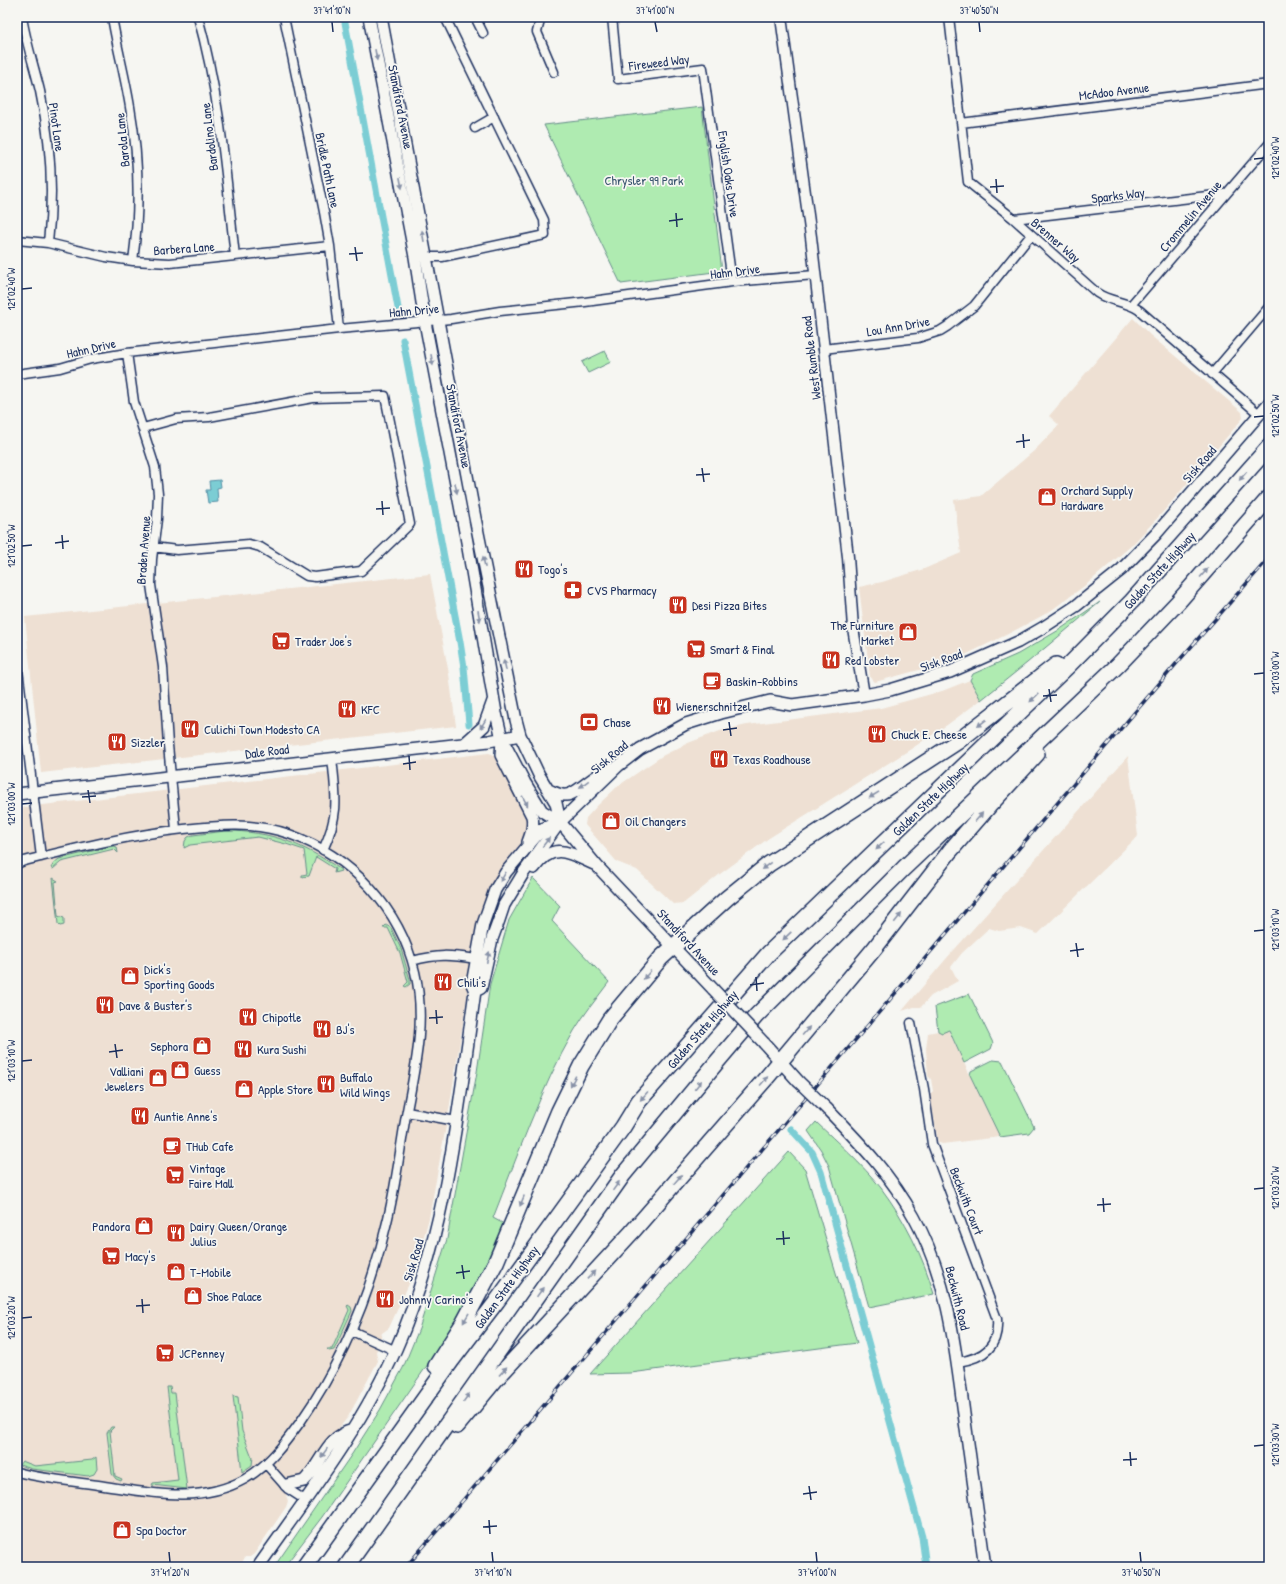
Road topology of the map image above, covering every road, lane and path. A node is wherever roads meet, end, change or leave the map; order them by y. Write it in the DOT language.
graph roads {
  1 [pos="22,17"];
  2 [pos="112,17"];
  3 [pos="198,17"];
  4 [pos="284,17"];
  5 [pos="369,17"];
  6 [pos="381,17"];
  7 [pos="445,17"];
  8 [pos="475,17"];
  9 [pos="541,17"];
  10 [pos="612,17"];
  11 [pos="782,17"];
  12 [pos="949,17"];
  13 [pos="483,33"];
  14 [pos="703,68"];
  15 [pos="554,72"];
  16 [pos="1269,84"];
  17 [pos="494,117"];
  18 [pos="962,123"];
  19 [pos="475,128"];
  20 [pos="1269,144"];
  21 [pos="1224,194"];
  22 [pos="1014,219"];
  23 [pos="1031,235"];
  24 [pos="17,240"];
  25 [pos="48,243"];
  26 [pos="330,246"];
  27 [pos="235,256"];
  28 [pos="427,258"];
  29 [pos="133,262"];
  30 [pos="815,275"];
  31 [pos="732,282"];
  32 [pos="1131,305"];
  33 [pos="1269,307"];
  34 [pos="437,321"];
  35 [pos="426,322"];
  36 [pos="339,329"];
  37 [pos="823,349"];
  38 [pos="127,353"];
  39 [pos="17,374"];
  40 [pos="1212,374"];
  41 [pos="1269,403"];
  42 [pos="1260,414"];
  43 [pos="142,428"];
  44 [pos="1269,447"];
  45 [pos="1269,498"];
  46 [pos="153,547"];
  47 [pos="1132,601"];
  48 [pos="1178,602"];
  49 [pos="17,661"];
  50 [pos="864,696"];
  51 [pos="493,698"];
  52 [pos="520,735"];
  53 [pos="502,739"];
  54 [pos="464,744"];
  55 [pos="332,758"];
  56 [pos="618,766"];
  57 [pos="170,776"];
  58 [pos="548,790"];
  59 [pos="33,792"];
  60 [pos="17,794"];
  61 [pos="560,822"];
  62 [pos="176,829"];
  63 [pos="526,848"];
  64 [pos="323,850"];
  65 [pos="41,857"];
  66 [pos="17,864"];
  67 [pos="597,866"];
  68 [pos="492,939"];
  69 [pos="674,947"];
  70 [pos="476,959"];
  71 [pos="412,961"];
  72 [pos="475,991"];
  73 [pos="911,1023"];
  74 [pos="781,1061"];
  75 [pos="798,1081"];
  76 [pos="407,1112"];
  77 [pos="456,1121"];
  78 [pos="352,1331"];
  79 [pos="396,1351"];
  80 [pos="958,1362"];
  81 [pos="354,1430"];
  82 [pos="266,1464"];
  83 [pos="17,1472"];
  84 [pos="286,1485"];
  85 [pos="305,1500"];
  86 [pos="321,1545"];
  87 [pos="258,1567"];
  88 [pos="304,1567"];
  89 [pos="346,1567"];
  90 [pos="350,1567"];
  91 [pos="985,1567"];
  1 -- 25 [label="street, Pinot Lane"];
  2 -- 29 [label="street, Barola Lane"];
  3 -- 27 [label="street, Bardolino Lane"];
  4 -- 26 [label="street, Bridle Path Lane"];
  5 -- 35 [label="main road, Standiford Avenue, one-way"];
  28 -- 6 [label="main road, Standiford Avenue, one-way"];
  7 -- 17 [label="street"];
  8 -- 13 [label="street"];
  9 -- 15 [label="street"];
  10 -- 14 [label="street, Fireweed Way"];
  11 -- 30 [label="street, West Rumble Road"];
  12 -- 18 [label="street, Brenner Way"];
  14 -- 31 [label="street, English Oaks Drive"];
  16 -- 18 [label="street, McAdoo Avenue"];
  17 -- 19 [label="street"];
  17 -- 28 [label="street"];
  18 -- 22 [label="street, Brenner Way"];
  20 -- 21 [label="street, Crommelin Avenue"];
  21 -- 22 [label="street, Sparks Way"];
  21 -- 32 [label="street, Crommelin Avenue"];
  22 -- 23 [label="street, Brenner Way"];
  23 -- 32 [label="street, Brenner Way"];
  23 -- 37 [label="street, Lou Ann Drive"];
  24 -- 25 [label="street, Barbera Lane"];
  25 -- 29 [label="street, Barbera Lane"];
  26 -- 27 [label="street, Barbera Lane"];
  26 -- 36 [label="street, Bridle Path Lane"];
  27 -- 29 [label="street, Barbera Lane"];
  28 -- 34 [label="main road, Standiford Avenue"];
  30 -- 31 [label="street, Hahn Drive"];
  30 -- 37 [label="street, West Rumble Road"];
  31 -- 34 [label="street, Hahn Drive"];
  32 -- 40 [label="street, Brenner Way"];
  33 -- 40 [label="street"];
  34 -- 35 [label="street, Hahn Drive"];
  52 -- 34 [label="main road, Standiford Avenue, one-way"];
  35 -- 36 [label="street, Hahn Drive"];
  35 -- 51 [label="main road, Standiford Avenue, one-way"];
  36 -- 38 [label="street, Hahn Drive"];
  37 -- 50 [label="street, West Rumble Road"];
  38 -- 39 [label="street, Hahn Drive"];
  38 -- 43 [label="street, Braden Avenue"];
  40 -- 42 [label="street, Brenner Way"];
  41 -- 42 [label="main road, Sisk Road"];
  42 -- 50 [label="main road, Sisk Road"];
  43 -- 46 [label="street, Braden Avenue"];
  43 -- 46 [label="street"];
  44 -- 47 [label="highway, Golden State Highway, one-way"];
  48 -- 45 [label="highway, one-way"];
  46 -- 57 [label="street, Braden Avenue"];
  47 -- 69 [label="highway, one-way"];
  47 -- 86 [label="highway, Golden State Highway, one-way"];
  74 -- 48 [label="highway, one-way"];
  89 -- 48 [label="highway, one-way"];
  49 -- 59 [label="street"];
  50 -- 56 [label="main road, Sisk Road"];
  51 -- 53 [label="main road, Standiford Avenue"];
  51 -- 54 [label="main road, one-way"];
  52 -- 53 [label="main road, Dale Road"];
  52 -- 58 [label="main road, Standiford Avenue"];
  53 -- 54 [label="main road, Dale Road"];
  53 -- 61 [label="main road, Standiford Avenue"];
  53 -- 63 [label="main road, one-way"];
  54 -- 55 [label="main road, Dale Road"];
  55 -- 57 [label="main road, Dale Road"];
  55 -- 64 [label="street"];
  56 -- 58 [label="main road, one-way"];
  56 -- 61 [label="main road, Sisk Road"];
  57 -- 59 [label="main road, Dale Road"];
  57 -- 62 [label="street, Braden Avenue"];
  58 -- 61 [label="main road, Standiford Avenue"];
  59 -- 60 [label="main road, Dale Road"];
  59 -- 65 [label="street"];
  61 -- 63 [label="main road, Sisk Road"];
  61 -- 67 [label="main road, Standiford Avenue"];
  68 -- 61 [label="main road, Sisk Road, one-way"];
  62 -- 64 [label="street"];
  62 -- 65 [label="street"];
  63 -- 70 [label="main road, Sisk Road, one-way"];
  64 -- 71 [label="street"];
  65 -- 66 [label="street"];
  67 -- 68 [label="main road"];
  67 -- 69 [label="main road, Standiford Avenue"];
  72 -- 68 [label="main road, Sisk Road, one-way"];
  69 -- 74 [label="main road, Standiford Avenue, bridge"];
  69 -- 86 [label="highway, one-way"];
  70 -- 71 [label="street"];
  70 -- 72 [label="main road, Sisk Road"];
  71 -- 76 [label="street"];
  72 -- 77 [label="main road, Sisk Road"];
  73 -- 80 [label="street, Beckwith Court"];
  74 -- 75 [label="main road, Standiford Avenue"];
  90 -- 74 [label="highway, one-way"];
  75 -- 80 [label="main road, Beckwith Road, bridge"];
  76 -- 77 [label="street"];
  76 -- 78 [label="street"];
  77 -- 79 [label="main road, Sisk Road"];
  78 -- 79 [label="street"];
  78 -- 82 [label="street"];
  79 -- 81 [label="main road, Sisk Road"];
  80 -- 91 [label="main road, Beckwith Road"];
  81 -- 84 [label="main road, one-way"];
  81 -- 85 [label="main road, Sisk Road"];
  82 -- 83 [label="street"];
  82 -- 84 [label="street"];
  84 -- 85 [label="street"];
  85 -- 87 [label="main road, Sisk Road"];
  86 -- 88 [label="highway, Golden State Highway"];
}
